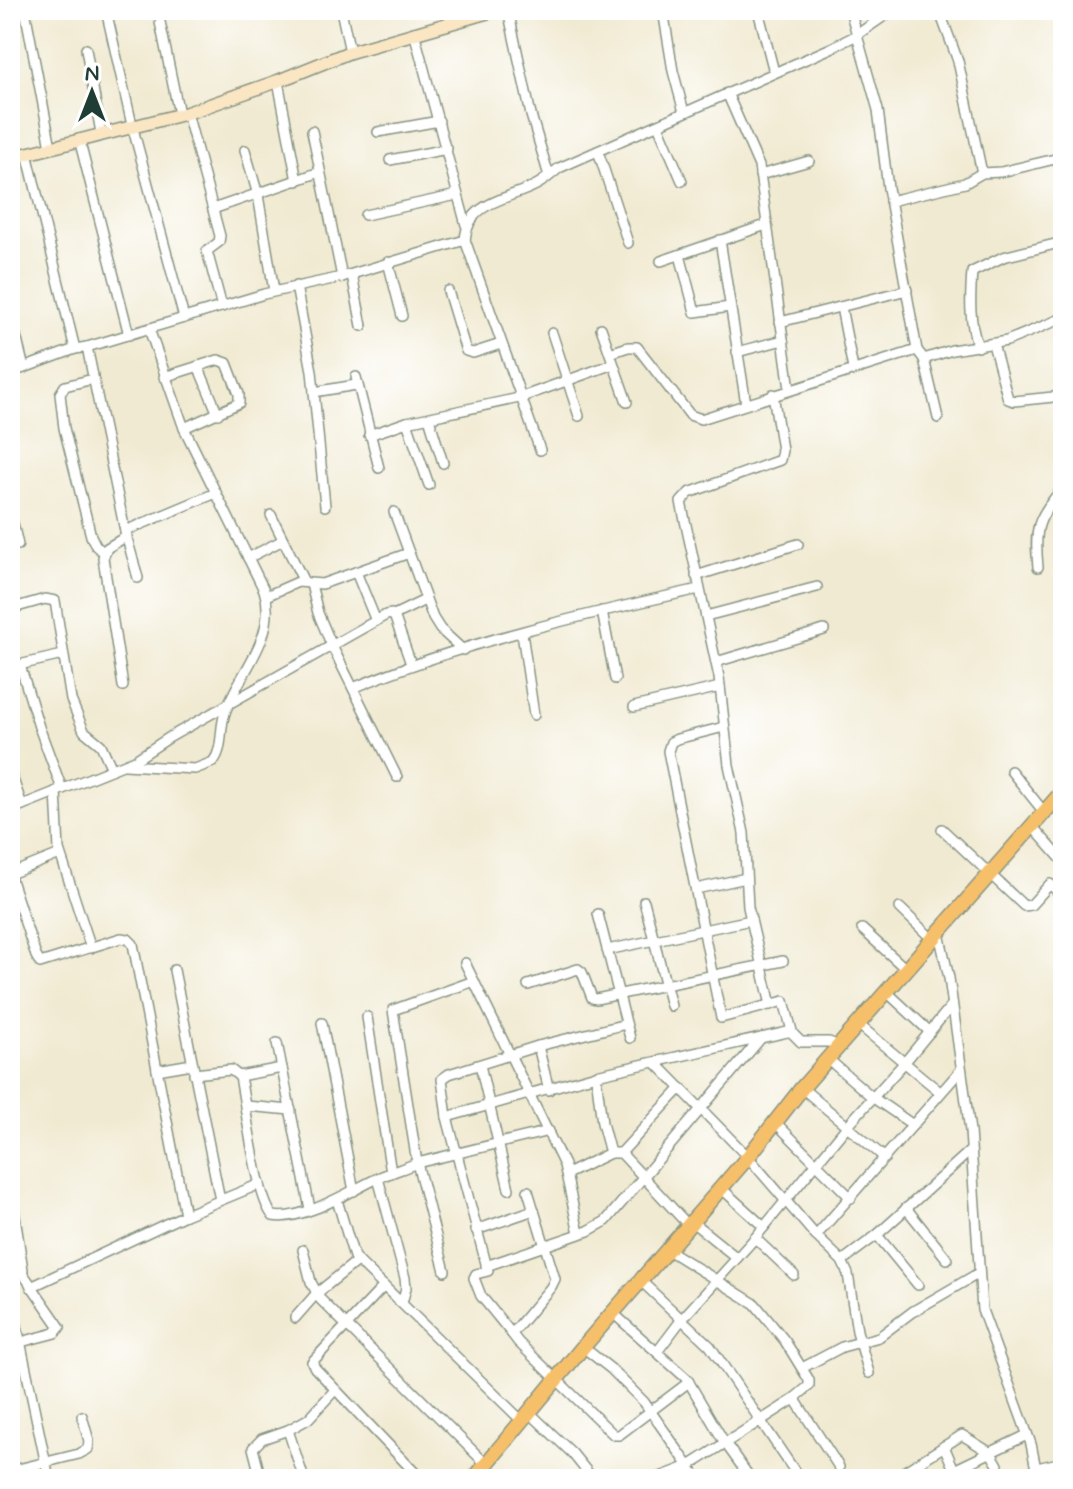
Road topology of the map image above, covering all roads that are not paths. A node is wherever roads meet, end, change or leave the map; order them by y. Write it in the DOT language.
graph roads {
  1 [pos="25,10"];
  2 [pos="106,10"];
  3 [pos="341,10"];
  4 [pos="496,10"];
  5 [pos="508,10"];
  6 [pos="663,10"];
  7 [pos="758,10"];
  8 [pos="850,10"];
  9 [pos="893,10"];
  10 [pos="939,10"];
  11 [pos="160,22"];
  12 [pos="414,32"];
  13 [pos="858,34"];
  14 [pos="86,49"];
  15 [pos="350,52"];
  16 [pos="774,72"];
  17 [pos="278,81"];
  18 [pos="727,93"];
  19 [pos="684,112"];
  20 [pos="183,114"];
  21 [pos="439,121"];
  22 [pos="132,125"];
  23 [pos="658,125"];
  24 [pos="312,131"];
  25 [pos="378,132"];
  26 [pos="101,133"];
  27 [pos="79,139"];
  28 [pos="51,147"];
  29 [pos="447,149"];
  30 [pos="245,150"];
  31 [pos="598,151"];
  32 [pos="27,153"];
  33 [pos="1063,157"];
  34 [pos="10,158"];
  35 [pos="390,160"];
  36 [pos="809,161"];
  37 [pos="320,172"];
  38 [pos="982,173"];
  39 [pos="760,175"];
  40 [pos="549,176"];
  41 [pos="297,181"];
  42 [pos="682,181"];
  43 [pos="258,195"];
  44 [pos="457,195"];
  45 [pos="890,201"];
  46 [pos="213,209"];
  47 [pos="365,215"];
  48 [pos="466,225"];
  49 [pos="766,225"];
  50 [pos="465,240"];
  51 [pos="720,240"];
  52 [pos="1063,242"];
  53 [pos="628,243"];
  54 [pos="680,255"];
  55 [pos="661,261"];
  56 [pos="388,262"];
  57 [pos="347,276"];
  58 [pos="296,286"];
  59 [pos="907,290"];
  60 [pos="274,291"];
  61 [pos="448,291"];
  62 [pos="222,307"];
  63 [pos="730,307"];
  64 [pos="841,307"];
  65 [pos="10,312"];
  66 [pos="402,316"];
  67 [pos="184,318"];
  68 [pos="1063,318"];
  69 [pos="780,322"];
  70 [pos="362,326"];
  71 [pos="601,328"];
  72 [pos="149,329"];
  73 [pos="552,333"];
  74 [pos="129,335"];
  75 [pos="783,340"];
  76 [pos="501,344"];
  77 [pos="993,344"];
  78 [pos="87,347"];
  79 [pos="978,347"];
  80 [pos="75,349"];
  81 [pos="917,350"];
  82 [pos="737,352"];
  83 [pos="610,353"];
  84 [pos="924,359"];
  85 [pos="613,364"];
  86 [pos="198,366"];
  87 [pos="24,368"];
  88 [pos="853,369"];
  89 [pos="10,373"];
  90 [pos="164,377"];
  91 [pos="93,379"];
  92 [pos="567,382"];
  93 [pos="790,389"];
  94 [pos="314,392"];
  95 [pos="773,394"];
  96 [pos="1063,396"];
  97 [pos="519,398"];
  98 [pos="627,402"];
  99 [pos="746,404"];
  100 [pos="218,414"];
  101 [pos="579,416"];
  102 [pos="429,418"];
  103 [pos="938,418"];
  104 [pos="407,422"];
  105 [pos="184,428"];
  106 [pos="369,435"];
  107 [pos="540,450"];
  108 [pos="443,463"];
  109 [pos="379,468"];
  110 [pos="429,485"];
  111 [pos="1063,488"];
  112 [pos="216,493"];
  113 [pos="325,506"];
  114 [pos="10,510"];
  115 [pos="394,512"];
  116 [pos="271,515"];
  117 [pos="12,525"];
  118 [pos="126,534"];
  119 [pos="283,540"];
  120 [pos="798,544"];
  121 [pos="18,545"];
  122 [pos="104,553"];
  123 [pos="409,553"];
  124 [pos="248,558"];
  125 [pos="1038,567"];
  126 [pos="356,572"];
  127 [pos="696,576"];
  128 [pos="138,578"];
  129 [pos="308,583"];
  130 [pos="817,587"];
  131 [pos="699,589"];
  132 [pos="266,596"];
  133 [pos="425,600"];
  134 [pos="10,609"];
  135 [pos="602,611"];
  136 [pos="394,615"];
  137 [pos="706,616"];
  138 [pos="376,621"];
  139 [pos="824,630"];
  140 [pos="522,633"];
  141 [pos="332,646"];
  142 [pos="463,650"];
  143 [pos="63,655"];
  144 [pos="716,662"];
  145 [pos="411,664"];
  146 [pos="15,666"];
  147 [pos="615,679"];
  148 [pos="123,686"];
  149 [pos="720,687"];
  150 [pos="353,688"];
  151 [pos="228,704"];
  152 [pos="634,707"];
  153 [pos="534,715"];
  154 [pos="724,727"];
  155 [pos="125,765"];
  156 [pos="112,769"];
  157 [pos="10,771"];
  158 [pos="1011,771"];
  159 [pos="397,777"];
  160 [pos="59,790"];
  161 [pos="1061,797"];
  162 [pos="22,805"];
  163 [pos="10,810"];
  164 [pos="1044,812"];
  165 [pos="1032,826"];
  166 [pos="942,829"];
  167 [pos="60,854"];
  168 [pos="1063,861"];
  169 [pos="10,875"];
  170 [pos="989,875"];
  171 [pos="746,878"];
  172 [pos="696,889"];
  173 [pos="1063,897"];
  174 [pos="644,901"];
  175 [pos="900,908"];
  176 [pos="598,914"];
  177 [pos="751,920"];
  178 [pos="704,929"];
  179 [pos="862,929"];
  180 [pos="936,937"];
  181 [pos="655,940"];
  182 [pos="91,948"];
  183 [pos="607,950"];
  184 [pos="783,961"];
  185 [pos="465,963"];
  186 [pos="761,967"];
  187 [pos="174,970"];
  188 [pos="907,970"];
  189 [pos="713,977"];
  190 [pos="474,981"];
  191 [pos="528,985"];
  192 [pos="665,986"];
  193 [pos="888,993"];
  194 [pos="619,995"];
  195 [pos="771,1005"];
  196 [pos="671,1006"];
  197 [pos="951,1006"];
  198 [pos="367,1017"];
  199 [pos="322,1023"];
  200 [pos="626,1024"];
  201 [pos="859,1025"];
  202 [pos="791,1032"];
  203 [pos="930,1032"];
  204 [pos="630,1038"];
  205 [pos="761,1038"];
  206 [pos="277,1043"];
  207 [pos="538,1046"];
  208 [pos="839,1046"];
  209 [pos="510,1056"];
  210 [pos="828,1059"];
  211 [pos="905,1062"];
  212 [pos="656,1063"];
  213 [pos="480,1065"];
  214 [pos="282,1068"];
  215 [pos="193,1069"];
  216 [pos="157,1070"];
  217 [pos="960,1071"];
  218 [pos="596,1075"];
  219 [pos="239,1076"];
  220 [pos="681,1088"];
  221 [pos="802,1088"];
  222 [pos="549,1090"];
  223 [pos="940,1092"];
  224 [pos="531,1095"];
  225 [pos="872,1097"];
  226 [pos="490,1105"];
  227 [pos="246,1106"];
  228 [pos="701,1108"];
  229 [pos="291,1110"];
  230 [pos="447,1117"];
  231 [pos="775,1122"];
  232 [pos="848,1125"];
  233 [pos="913,1125"];
  234 [pos="549,1131"];
  235 [pos="499,1142"];
  236 [pos="970,1151"];
  237 [pos="456,1152"];
  238 [pos="610,1153"];
  239 [pos="621,1153"];
  240 [pos="748,1157"];
  241 [pos="885,1158"];
  242 [pos="417,1163"];
  243 [pos="816,1163"];
  244 [pos="391,1173"];
  245 [pos="567,1174"];
  246 [pos="643,1174"];
  247 [pos="378,1178"];
  248 [pos="260,1184"];
  249 [pos="721,1188"];
  250 [pos="509,1189"];
  251 [pos="354,1191"];
  252 [pos="528,1191"];
  253 [pos="851,1198"];
  254 [pos="220,1200"];
  255 [pos="337,1200"];
  256 [pos="785,1201"];
  257 [pos="906,1208"];
  258 [pos="310,1209"];
  259 [pos="14,1210"];
  260 [pos="534,1210"];
  261 [pos="185,1215"];
  262 [pos="690,1223"];
  263 [pos="764,1227"];
  264 [pos="476,1230"];
  265 [pos="579,1233"];
  266 [pos="877,1235"];
  267 [pos="816,1236"];
  268 [pos="755,1238"];
  269 [pos="544,1244"];
  270 [pos="303,1250"];
  271 [pos="668,1250"];
  272 [pos="10,1255"];
  273 [pos="737,1258"];
  274 [pos="947,1259"];
  275 [pos="357,1261"];
  276 [pos="842,1261"];
  277 [pos="486,1266"];
  278 [pos="445,1271"];
  279 [pos="21,1272"];
  280 [pos="979,1273"];
  281 [pos="794,1275"];
  282 [pos="718,1280"];
  283 [pos="641,1281"];
  284 [pos="918,1285"];
  285 [pos="384,1286"];
  286 [pos="31,1287"];
  287 [pos="316,1294"];
  288 [pos="402,1303"];
  289 [pos="613,1313"];
  290 [pos="295,1318"];
  291 [pos="682,1319"];
  292 [pos="346,1325"];
  293 [pos="512,1334"];
  294 [pos="21,1342"];
  295 [pos="860,1343"];
  296 [pos="583,1347"];
  297 [pos="657,1352"];
  298 [pos="802,1368"];
  299 [pos="869,1373"];
  300 [pos="557,1379"];
  301 [pos="689,1382"];
  302 [pos="335,1390"];
  303 [pos="796,1398"];
  304 [pos="650,1410"];
  305 [pos="82,1416"];
  306 [pos="526,1416"];
  307 [pos="760,1419"];
  308 [pos="288,1430"];
  309 [pos="1027,1435"];
  310 [pos="726,1443"];
  311 [pos="944,1446"];
  312 [pos="991,1453"];
  313 [pos="1063,1462"];
  314 [pos="44,1463"];
  315 [pos="486,1464"];
  316 [pos="998,1465"];
  317 [pos="689,1466"];
  318 [pos="839,1467"];
  319 [pos="1037,1468"];
  320 [pos="10,1471"];
  321 [pos="956,1474"];
  322 [pos="49,1479"];
  323 [pos="261,1479"];
  324 [pos="304,1479"];
  325 [pos="421,1479"];
  326 [pos="474,1479"];
  327 [pos="593,1479"];
  328 [pos="655,1479"];
  329 [pos="698,1479"];
  330 [pos="751,1479"];
  331 [pos="800,1479"];
  332 [pos="902,1479"];
  333 [pos="1038,1479"];
  1 -- 28 [label="street"];
  2 -- 22 [label="street"];
  3 -- 15 [label="street"];
  4 -- 12 [label="street"];
  5 -- 40 [label="street"];
  6 -- 19 [label="street"];
  7 -- 16 [label="street"];
  8 -- 13 [label="street"];
  9 -- 13 [label="street"];
  10 -- 38 [label="street"];
  11 -- 20 [label="street"];
  12 -- 15 [label="street"];
  12 -- 21 [label="street"];
  13 -- 16 [label="street"];
  13 -- 45 [label="street"];
  14 -- 26 [label="street"];
  15 -- 17 [label="street"];
  16 -- 18 [label="street"];
  17 -- 20 [label="street"];
  17 -- 41 [label="street"];
  18 -- 19 [label="street"];
  18 -- 39 [label="street"];
  19 -- 23 [label="street"];
  20 -- 22 [label="street"];
  20 -- 46 [label="street"];
  21 -- 25 [label="street"];
  21 -- 29 [label="street"];
  22 -- 26 [label="street"];
  22 -- 67 [label="street"];
  23 -- 31 [label="street"];
  23 -- 42 [label="street"];
  24 -- 37 [label="street"];
  26 -- 27 [label="street"];
  27 -- 28 [label="street"];
  27 -- 74 [label="street"];
  28 -- 32 [label="street"];
  29 -- 35 [label="street"];
  29 -- 44 [label="street"];
  30 -- 43 [label="street"];
  31 -- 40 [label="street"];
  31 -- 53 [label="street"];
  32 -- 34 [label="street"];
  32 -- 80 [label="street"];
  33 -- 38 [label="street"];
  36 -- 39 [label="street"];
  37 -- 41 [label="street"];
  37 -- 57 [label="street"];
  38 -- 45 [label="street"];
  39 -- 49 [label="street"];
  40 -- 48 [label="street"];
  41 -- 43 [label="street"];
  43 -- 46 [label="street"];
  43 -- 60 [label="street"];
  44 -- 47 [label="street"];
  44 -- 48 [label="street"];
  45 -- 59 [label="street"];
  46 -- 62 [label="street"];
  48 -- 50 [label="street"];
  49 -- 51 [label="street"];
  49 -- 69 [label="street"];
  50 -- 56 [label="street"];
  50 -- 76 [label="street"];
  51 -- 54 [label="street"];
  51 -- 63 [label="street"];
  52 -- 79 [label="street"];
  54 -- 55 [label="street"];
  54 -- 63 [label="street"];
  56 -- 57 [label="street"];
  56 -- 66 [label="street"];
  57 -- 58 [label="street"];
  57 -- 70 [label="street"];
  58 -- 60 [label="street"];
  58 -- 94 [label="street"];
  59 -- 64 [label="street"];
  59 -- 81 [label="street"];
  60 -- 62 [label="street"];
  61 -- 76 [label="street"];
  62 -- 67 [label="street"];
  63 -- 82 [label="street"];
  64 -- 69 [label="street"];
  64 -- 88 [label="street"];
  65 -- 87 [label="street"];
  67 -- 72 [label="street"];
  68 -- 77 [label="street"];
  69 -- 75 [label="street"];
  71 -- 83 [label="street"];
  72 -- 74 [label="street"];
  72 -- 90 [label="street"];
  73 -- 92 [label="street"];
  74 -- 78 [label="street"];
  75 -- 82 [label="street"];
  75 -- 93 [label="street"];
  76 -- 97 [label="street"];
  77 -- 79 [label="street"];
  77 -- 96 [label="street"];
  78 -- 80 [label="street"];
  78 -- 91 [label="street"];
  79 -- 84 [label="street"];
  80 -- 87 [label="street"];
  81 -- 84 [label="street"];
  81 -- 88 [label="street"];
  82 -- 99 [label="street"];
  83 -- 85 [label="street"];
  83 -- 99 [label="street"];
  84 -- 103 [label="street"];
  85 -- 92 [label="street"];
  85 -- 98 [label="street"];
  86 -- 90 [label="street"];
  86 -- 100 [label="street"];
  86 -- 100 [label="street"];
  87 -- 89 [label="street"];
  88 -- 93 [label="street"];
  90 -- 105 [label="street"];
  91 -- 118 [label="street"];
  91 -- 122 [label="street"];
  92 -- 97 [label="street"];
  92 -- 101 [label="street"];
  93 -- 95 [label="street"];
  94 -- 106 [label="street"];
  94 -- 113 [label="street"];
  95 -- 99 [label="street"];
  95 -- 127 [label="street"];
  97 -- 102 [label="street"];
  97 -- 107 [label="street"];
  100 -- 105 [label="street"];
  102 -- 104 [label="street"];
  102 -- 108 [label="street"];
  104 -- 106 [label="street"];
  104 -- 110 [label="street"];
  105 -- 112 [label="street"];
  106 -- 109 [label="street"];
  111 -- 125 [label="street"];
  112 -- 118 [label="street"];
  112 -- 124 [label="street"];
  114 -- 117 [label="street"];
  115 -- 123 [label="street"];
  116 -- 119 [label="street"];
  117 -- 121 [label="street"];
  118 -- 122 [label="street"];
  118 -- 128 [label="street"];
  119 -- 124 [label="street"];
  119 -- 129 [label="street"];
  120 -- 127 [label="street"];
  122 -- 148 [label="street"];
  123 -- 126 [label="street"];
  123 -- 133 [label="street"];
  124 -- 132 [label="street"];
  126 -- 129 [label="street"];
  126 -- 138 [label="street"];
  127 -- 131 [label="street"];
  129 -- 132 [label="street"];
  129 -- 141 [label="street"];
  130 -- 137 [label="street"];
  131 -- 135 [label="street"];
  131 -- 137 [label="street"];
  132 -- 151 [label="street"];
  133 -- 136 [label="street"];
  133 -- 142 [label="street"];
  134 -- 143 [label="street"];
  135 -- 140 [label="street"];
  135 -- 147 [label="street"];
  136 -- 138 [label="street"];
  136 -- 145 [label="street"];
  137 -- 144 [label="street"];
  138 -- 141 [label="street"];
  139 -- 144 [label="street"];
  140 -- 142 [label="street"];
  140 -- 153 [label="street"];
  141 -- 150 [label="street"];
  141 -- 151 [label="street"];
  142 -- 145 [label="street"];
  143 -- 146 [label="street"];
  143 -- 156 [label="street"];
  144 -- 149 [label="street"];
  145 -- 150 [label="street"];
  146 -- 160 [label="street"];
  149 -- 152 [label="street"];
  149 -- 154 [label="street"];
  150 -- 159 [label="street"];
  151 -- 155 [label="street"];
  151 -- 155 [label="street"];
  154 -- 171 [label="street"];
  154 -- 172 [label="street"];
  155 -- 156 [label="street"];
  156 -- 160 [label="street"];
  157 -- 162 [label="street"];
  158 -- 164 [label="street"];
  160 -- 162 [label="street"];
  160 -- 167 [label="street"];
  161 -- 164 [label="main road"];
  162 -- 163 [label="street"];
  164 -- 165 [label="main road"];
  165 -- 168 [label="street"];
  165 -- 170 [label="main road"];
  166 -- 170 [label="street"];
  167 -- 169 [label="street"];
  167 -- 182 [label="street"];
  169 -- 182 [label="street"];
  170 -- 173 [label="street"];
  170 -- 180 [label="main road"];
  171 -- 172 [label="street"];
  171 -- 177 [label="street"];
  172 -- 178 [label="street"];
  174 -- 181 [label="street"];
  175 -- 180 [label="street"];
  176 -- 183 [label="street"];
  177 -- 178 [label="street"];
  177 -- 186 [label="street"];
  178 -- 181 [label="street"];
  178 -- 189 [label="street"];
  179 -- 188 [label="street"];
  180 -- 188 [label="main road"];
  180 -- 197 [label="street"];
  181 -- 183 [label="street"];
  181 -- 192 [label="street"];
  182 -- 216 [label="street"];
  183 -- 194 [label="street"];
  184 -- 186 [label="street"];
  185 -- 190 [label="street"];
  186 -- 189 [label="street"];
  186 -- 195 [label="street"];
  187 -- 215 [label="street"];
  188 -- 193 [label="main road"];
  189 -- 192 [label="street"];
  189 -- 195 [label="street"];
  190 -- 209 [label="street"];
  190 -- 242 [label="street"];
  191 -- 194 [label="street"];
  192 -- 194 [label="street"];
  192 -- 196 [label="street"];
  193 -- 201 [label="main road"];
  193 -- 203 [label="street"];
  194 -- 200 [label="street"];
  195 -- 202 [label="street"];
  197 -- 203 [label="street"];
  197 -- 217 [label="street"];
  198 -- 244 [label="street"];
  199 -- 251 [label="street"];
  200 -- 204 [label="street"];
  200 -- 207 [label="street"];
  201 -- 208 [label="main road"];
  201 -- 211 [label="street"];
  202 -- 205 [label="street"];
  202 -- 208 [label="street"];
  203 -- 211 [label="street"];
  205 -- 212 [label="street"];
  205 -- 228 [label="street"];
  206 -- 214 [label="street"];
  207 -- 209 [label="street"];
  207 -- 222 [label="street"];
  208 -- 210 [label="main road"];
  209 -- 213 [label="street"];
  209 -- 224 [label="street"];
  210 -- 221 [label="main road"];
  210 -- 225 [label="street"];
  211 -- 223 [label="street"];
  211 -- 225 [label="street"];
  212 -- 218 [label="street"];
  212 -- 220 [label="street"];
  213 -- 226 [label="street"];
  213 -- 230 [label="street"];
  214 -- 219 [label="street"];
  214 -- 229 [label="street"];
  215 -- 216 [label="street"];
  215 -- 219 [label="street"];
  215 -- 254 [label="street"];
  216 -- 261 [label="street"];
  217 -- 223 [label="street"];
  217 -- 236 [label="street"];
  218 -- 222 [label="street"];
  218 -- 238 [label="street"];
  219 -- 227 [label="street"];
  220 -- 228 [label="street"];
  220 -- 239 [label="street"];
  221 -- 231 [label="main road"];
  221 -- 232 [label="street"];
  222 -- 224 [label="street"];
  223 -- 233 [label="street"];
  224 -- 226 [label="street"];
  224 -- 234 [label="street"];
  225 -- 232 [label="street"];
  225 -- 233 [label="street"];
  226 -- 230 [label="street"];
  226 -- 235 [label="street"];
  227 -- 229 [label="street"];
  227 -- 248 [label="street"];
  228 -- 240 [label="street"];
  228 -- 246 [label="street"];
  229 -- 258 [label="street"];
  230 -- 237 [label="street"];
  231 -- 240 [label="main road"];
  231 -- 243 [label="street"];
  232 -- 241 [label="street"];
  232 -- 243 [label="street"];
  233 -- 241 [label="street"];
  234 -- 235 [label="street"];
  234 -- 245 [label="street"];
  235 -- 237 [label="street"];
  235 -- 250 [label="street"];
  236 -- 257 [label="street"];
  236 -- 280 [label="street"];
  237 -- 242 [label="street"];
  237 -- 264 [label="street"];
  238 -- 239 [label="street"];
  238 -- 245 [label="street"];
  239 -- 246 [label="street"];
  240 -- 249 [label="main road"];
  240 -- 256 [label="street"];
  241 -- 253 [label="street"];
  242 -- 244 [label="street"];
  242 -- 278 [label="street"];
  243 -- 253 [label="street"];
  243 -- 256 [label="street"];
  244 -- 247 [label="street"];
  245 -- 265 [label="street"];
  246 -- 262 [label="street"];
  246 -- 265 [label="street"];
  247 -- 251 [label="street"];
  247 -- 288 [label="street"];
  248 -- 254 [label="street"];
  248 -- 258 [label="street"];
  249 -- 262 [label="main road"];
  249 -- 263 [label="street"];
  251 -- 255 [label="street"];
  252 -- 260 [label="street"];
  253 -- 267 [label="street"];
  254 -- 261 [label="street"];
  255 -- 258 [label="street"];
  255 -- 275 [label="street"];
  256 -- 263 [label="street"];
  256 -- 267 [label="street"];
  257 -- 266 [label="street"];
  257 -- 274 [label="street"];
  259 -- 279 [label="street"];
  260 -- 264 [label="street"];
  260 -- 269 [label="street"];
  261 -- 286 [label="street"];
  262 -- 271 [label="main road"];
  262 -- 273 [label="street"];
  263 -- 268 [label="street"];
  264 -- 277 [label="street"];
  265 -- 269 [label="street"];
  266 -- 276 [label="street"];
  266 -- 284 [label="street"];
  267 -- 276 [label="street"];
  268 -- 273 [label="street"];
  268 -- 281 [label="street"];
  269 -- 277 [label="street"];
  269 -- 293 [label="street"];
  270 -- 287 [label="street"];
  271 -- 282 [label="street"];
  271 -- 283 [label="main road"];
  272 -- 279 [label="street"];
  273 -- 282 [label="street"];
  275 -- 285 [label="street"];
  275 -- 287 [label="street"];
  276 -- 295 [label="street"];
  277 -- 293 [label="street"];
  279 -- 286 [label="street"];
  279 -- 294 [label="street"];
  280 -- 295 [label="street"];
  280 -- 309 [label="street"];
  282 -- 291 [label="street"];
  282 -- 298 [label="street"];
  283 -- 289 [label="main road"];
  283 -- 291 [label="street"];
  285 -- 288 [label="street"];
  285 -- 292 [label="street"];
  286 -- 294 [label="street"];
  287 -- 290 [label="street"];
  287 -- 292 [label="street"];
  288 -- 306 [label="street"];
  289 -- 296 [label="main road"];
  289 -- 297 [label="street"];
  291 -- 297 [label="street"];
  291 -- 307 [label="street"];
  292 -- 302 [label="street"];
  292 -- 315 [label="street"];
  293 -- 300 [label="street"];
  294 -- 314 [label="street"];
  295 -- 298 [label="street"];
  295 -- 299 [label="street"];
  296 -- 300 [label="main road"];
  296 -- 304 [label="street"];
  297 -- 301 [label="street"];
  298 -- 303 [label="street"];
  300 -- 304 [label="street"];
  300 -- 306 [label="main road"];
  301 -- 304 [label="street"];
  301 -- 310 [label="street"];
  302 -- 308 [label="street"];
  302 -- 325 [label="street"];
  303 -- 307 [label="street"];
  303 -- 318 [label="street"];
  304 -- 317 [label="street"];
  305 -- 314 [label="street"];
  306 -- 315 [label="main road"];
  306 -- 327 [label="street"];
  307 -- 310 [label="street"];
  307 -- 331 [label="street"];
  308 -- 323 [label="street"];
  308 -- 324 [label="street"];
  309 -- 312 [label="street"];
  309 -- 319 [label="street"];
  310 -- 317 [label="street"];
  310 -- 330 [label="street"];
  311 -- 312 [label="street"];
  311 -- 321 [label="street"];
  311 -- 332 [label="street"];
  312 -- 316 [label="street"];
  312 -- 321 [label="street"];
  313 -- 319 [label="street"];
  314 -- 320 [label="street"];
  314 -- 322 [label="street"];
  315 -- 326 [label="main road"];
  317 -- 328 [label="street"];
  317 -- 329 [label="street"];
  319 -- 333 [label="street"];
}
